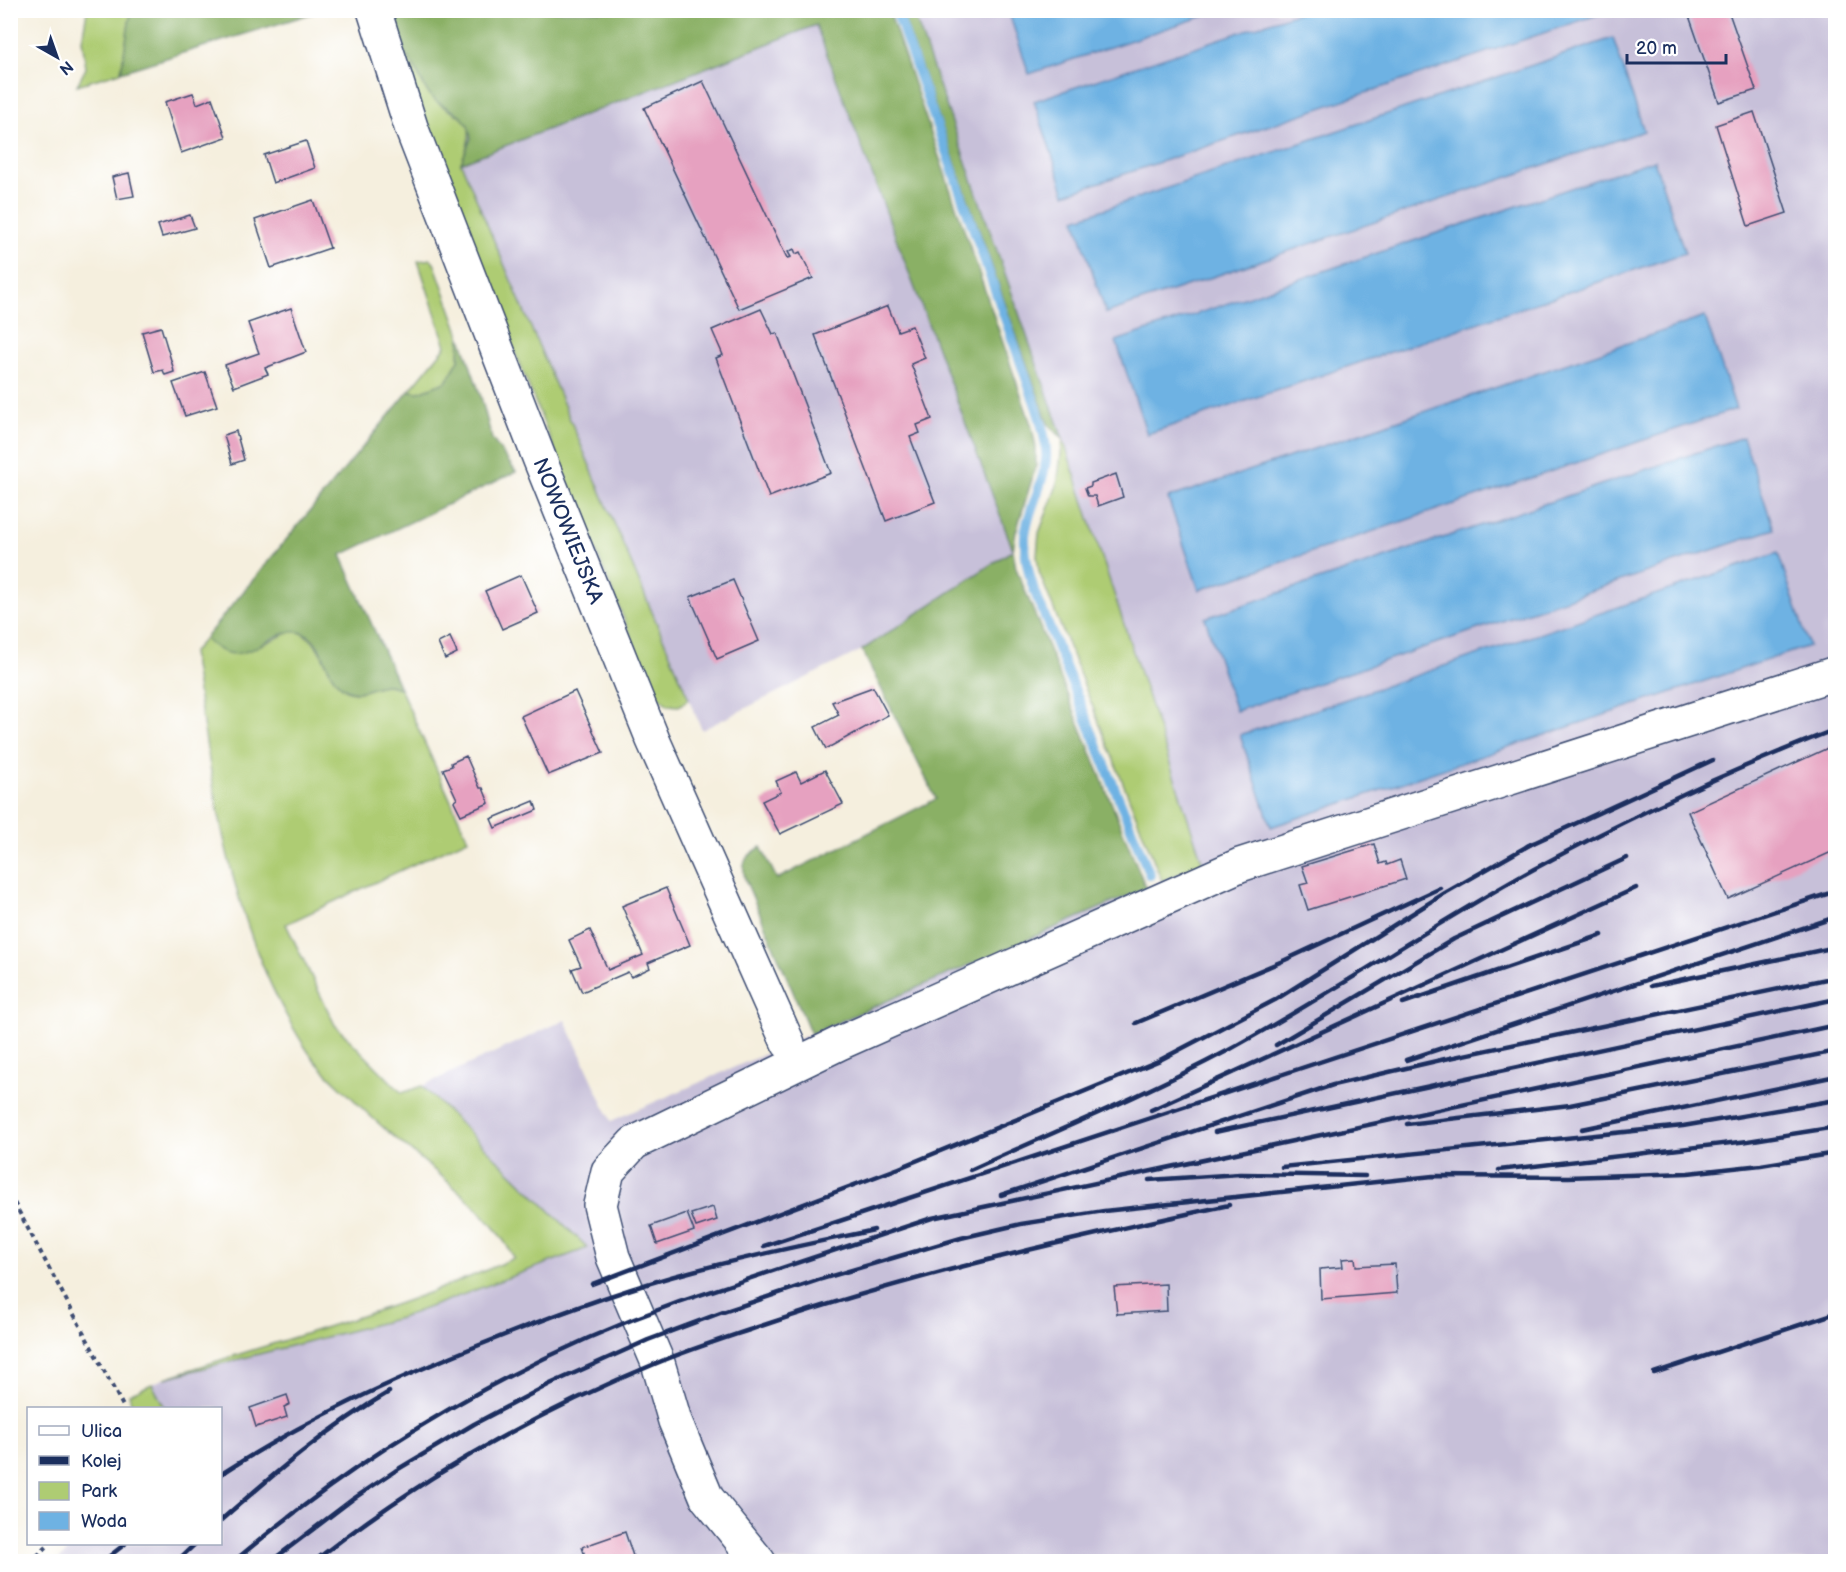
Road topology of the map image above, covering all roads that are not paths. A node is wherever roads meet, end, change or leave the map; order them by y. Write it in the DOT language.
graph roads {
  1 [pos="374,10"];
  2 [pos="1836,673"];
  3 [pos="788,1043"];
  4 [pos="759,1562"];
  1 -- 3 [label="street, NOWOWIEJSKA"];
  2 -- 4 [label="street"];
}
